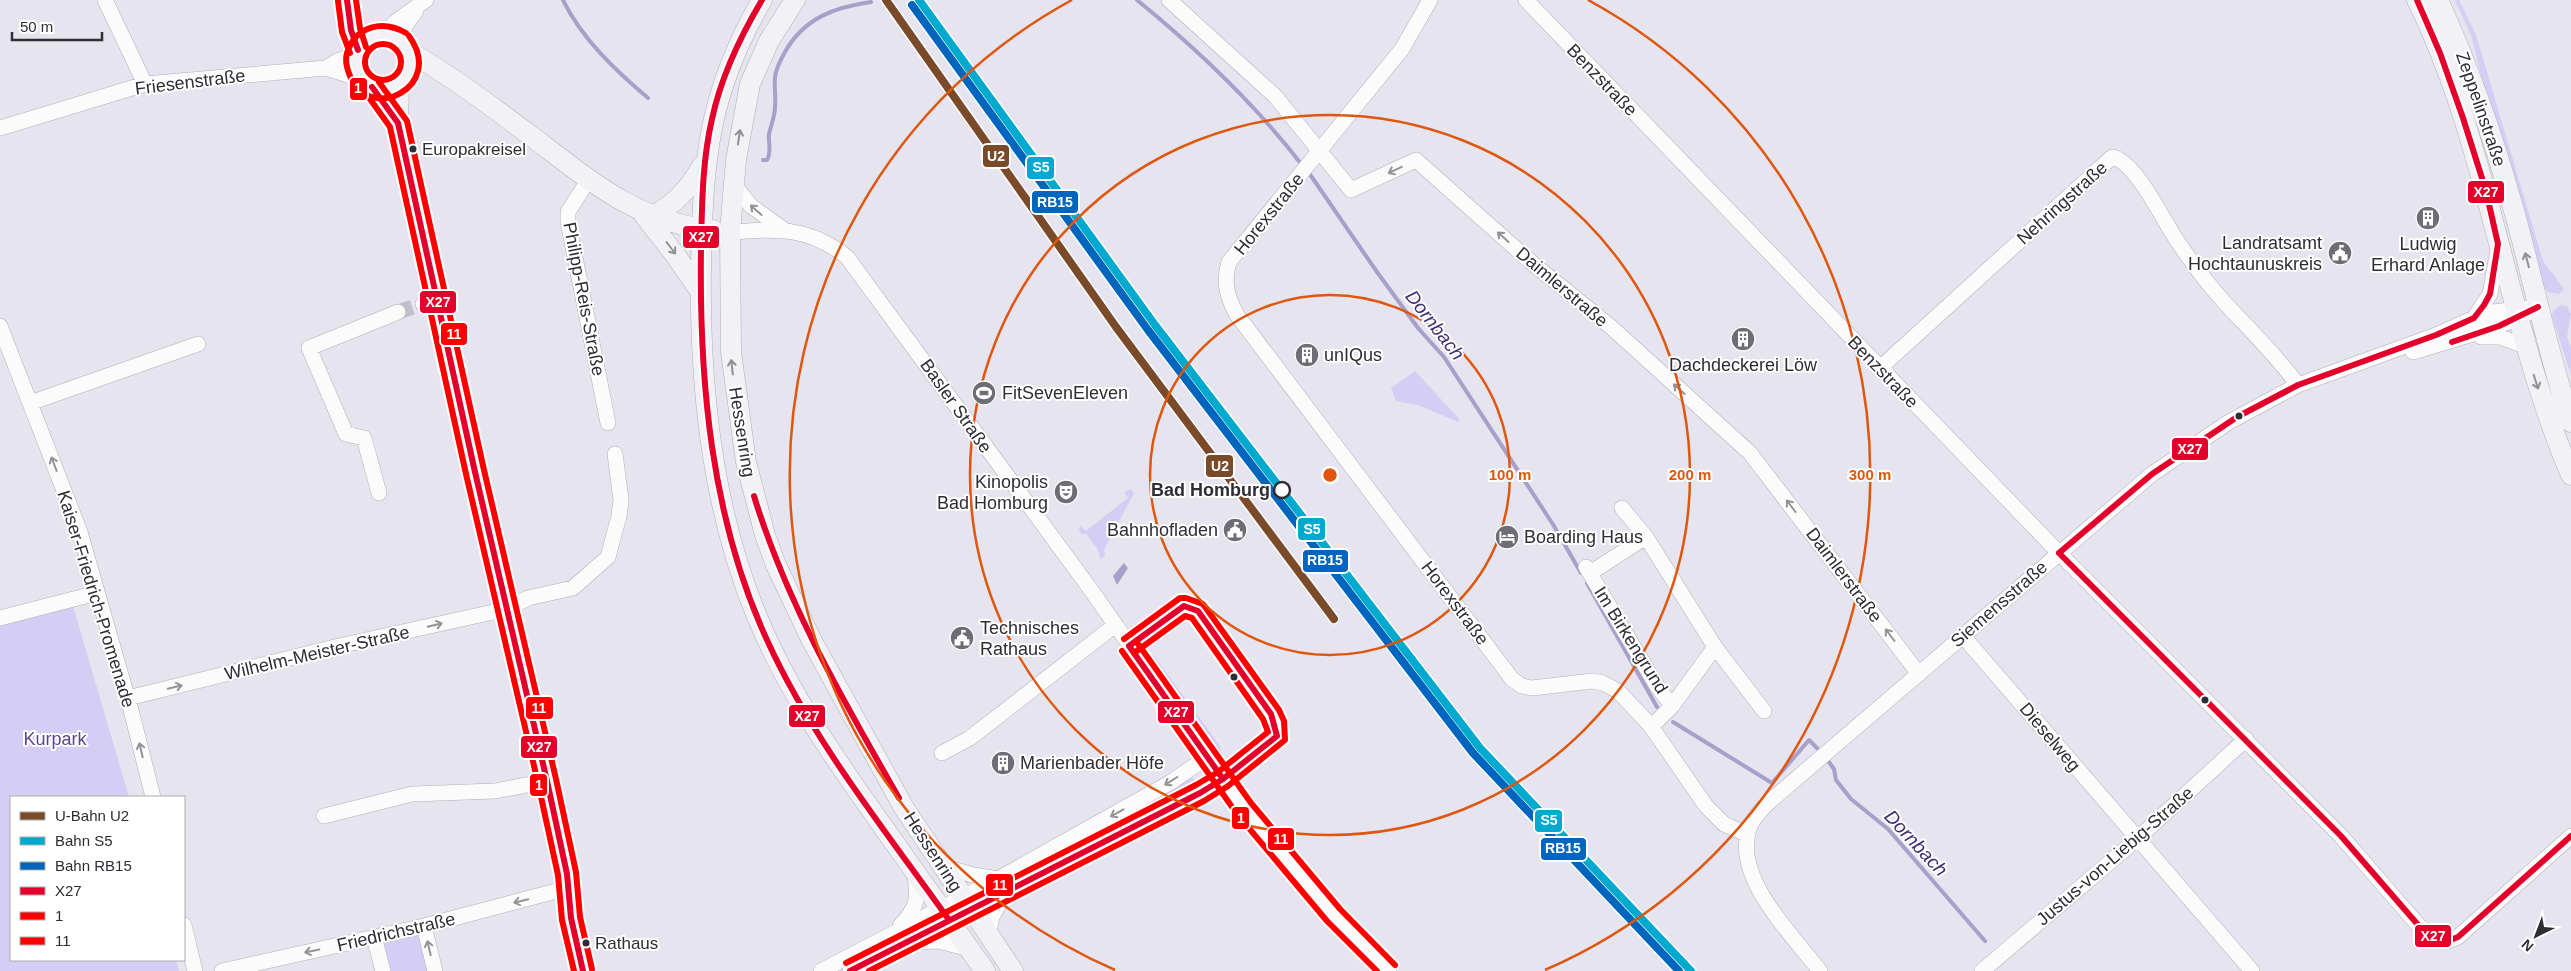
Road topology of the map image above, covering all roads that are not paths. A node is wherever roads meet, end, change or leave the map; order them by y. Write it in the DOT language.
graph roads {
  1 [pos="105,0"];
  2 [pos="762,0"];
  3 [pos="796,0"];
  4 [pos="1169,0"];
  5 [pos="1430,0"];
  6 [pos="1526,0"];
  7 [pos="2417,0"];
  8 [pos="2438,0"];
  9 [pos="347,1"];
  10 [pos="423,2"];
  11 [pos="356,52"];
  12 [pos="396,52"];
  13 [pos="326,68"];
  14 [pos="366,83"];
  15 [pos="145,84"];
  16 [pos="398,123"];
  17 [pos="0,128"];
  18 [pos="1320,151"];
  19 [pos="706,160"];
  20 [pos="589,180"];
  21 [pos="734,185"];
  22 [pos="646,214"];
  23 [pos="701,229"];
  24 [pos="783,229"];
  25 [pos="730,232"];
  26 [pos="2498,244"];
  27 [pos="700,291"];
  28 [pos="2538,307"];
  29 [pos="398,312"];
  30 [pos="2516,314"];
  31 [pos="2474,318"];
  32 [pos="0,326"];
  33 [pos="2470,336"];
  34 [pos="198,344"];
  35 [pos="2525,346"];
  36 [pos="2355,366"];
  37 [pos="1880,368"];
  38 [pos="2298,385"];
  39 [pos="30,403"];
  40 [pos="2571,422"];
  41 [pos="608,423"];
  42 [pos="615,454"];
  43 [pos="746,462"];
  44 [pos="717,471"];
  45 [pos="2571,475"];
  46 [pos="380,493"];
  47 [pos="1622,508"];
  48 [pos="1646,536"];
  49 [pos="2059,553"];
  50 [pos="97,593"];
  51 [pos="507,609"];
  52 [pos="0,618"];
  53 [pos="1114,626"];
  54 [pos="1962,634"];
  55 [pos="1715,647"];
  56 [pos="1919,674"];
  57 [pos="128,698"];
  58 [pos="1672,706"];
  59 [pos="1764,711"];
  60 [pos="1651,727"];
  61 [pos="2246,739"];
  62 [pos="942,753"];
  63 [pos="1207,757"];
  64 [pos="1223,779"];
  65 [pos="547,781"];
  66 [pos="1151,794"];
  67 [pos="153,796"];
  68 [pos="1164,812"];
  69 [pos="324,816"];
  70 [pos="1748,835"];
  71 [pos="2571,836"];
  72 [pos="2137,839"];
  73 [pos="942,866"];
  74 [pos="915,871"];
  75 [pos="1002,885"];
  76 [pos="568,888"];
  77 [pos="966,903"];
  78 [pos="945,914"];
  79 [pos="424,926"];
  80 [pos="185,929"];
  81 [pos="895,931"];
  82 [pos="988,936"];
  83 [pos="374,937"];
  84 [pos="906,942"];
  85 [pos="969,949"];
  86 [pos="195,971"];
  87 [pos="222,971"];
  88 [pos="383,971"];
  89 [pos="435,971"];
  90 [pos="583,971"];
  91 [pos="821,971"];
  92 [pos="850,971"];
  93 [pos="985,971"];
  94 [pos="1013,971"];
  95 [pos="1389,971"];
  96 [pos="1820,971"];
  97 [pos="1982,971"];
  98 [pos="2252,971"];
  1 -- 15 [label="street"];
  2 -- 19 [label="street, Hessenring"];
  21 -- 3 [label="street, Hessenring, one-way"];
  4 -- 18 [label="street, Daimlerstraße"];
  5 -- 18 [label="street, Horexstraße"];
  6 -- 37 [label="street, Benzstraße"];
  7 -- 26 [label="street, Zeppelinstraße"];
  28 -- 8 [label="street, Zeppelinstraße, one-way"];
  9 -- 11 [label="street"];
  9 -- 12 [label="street"];
  10 -- 12 [label="street"];
  11 -- 12 [label="street"];
  11 -- 13 [label="street, Friesenstraße"];
  11 -- 14 [label="street"];
  12 -- 14 [label="street"];
  12 -- 16 [label="street"];
  12 -- 20 [label="street"];
  13 -- 14 [label="street, Friesenstraße"];
  13 -- 15 [label="street, Friesenstraße"];
  14 -- 16 [label="street"];
  15 -- 17 [label="street, Friesenstraße"];
  16 -- 51 [label="street"];
  56 -- 18 [label="street, Daimlerstraße, one-way"];
  18 -- 60 [label="street, Horexstraße"];
  19 -- 22 [label="street"];
  19 -- 23 [label="street, Hessenring"];
  20 -- 22 [label="street"];
  20 -- 41 [label="street, Philipp-Reis-Straße"];
  24 -- 21 [label="street, one-way"];
  21 -- 25 [label="street, Hessenring"];
  22 -- 23 [label="street"];
  22 -- 27 [label="street, one-way"];
  23 -- 25 [label="street"];
  23 -- 27 [label="street, Hessenring"];
  24 -- 25 [label="street, Basler Straße"];
  24 -- 53 [label="street, Basler Straße"];
  43 -- 25 [label="street, Hessenring, one-way"];
  26 -- 30 [label="street, Zeppelinstraße"];
  26 -- 31 [label="street"];
  27 -- 44 [label="street, Hessenring"];
  28 -- 30 [label="street, Siemensstraße"];
  28 -- 40 [label="street, Zeppelinstraße"];
  29 -- 46 [label="street"];
  30 -- 31 [label="street, Siemensstraße"];
  30 -- 33 [label="street, Siemensstraße"];
  30 -- 35 [label="street, Zeppelinstraße"];
  31 -- 36 [label="street, Siemensstraße"];
  32 -- 39 [label="street, Kaiser-Friedrich-Promenade"];
  33 -- 35 [label="street, Siemensstraße"];
  33 -- 36 [label="street, Siemensstraße"];
  34 -- 39 [label="street"];
  35 -- 45 [label="street, Zeppelinstraße, one-way"];
  36 -- 38 [label="street, Siemensstraße"];
  37 -- 38 [label="street, Nehringstraße"];
  37 -- 49 [label="street, Benzstraße"];
  38 -- 49 [label="street, Siemensstraße"];
  50 -- 39 [label="street, Kaiser-Friedrich-Promenade, one-way"];
  42 -- 51 [label="street"];
  43 -- 44 [label="street"];
  43 -- 73 [label="street, Hessenring"];
  44 -- 74 [label="street, Hessenring"];
  47 -- 48 [label="street"];
  48 -- 55 [label="street"];
  48 -- 58 [label="street, Im Birkengrund"];
  49 -- 54 [label="street, Siemensstraße"];
  49 -- 61 [label="street, Benzstraße"];
  50 -- 52 [label="street"];
  50 -- 57 [label="street, Kaiser-Friedrich-Promenade"];
  57 -- 51 [label="street, Wilhelm-Meister-Straße, one-way"];
  51 -- 65 [label="street"];
  53 -- 62 [label="street"];
  53 -- 63 [label="street, Basler Straße"];
  54 -- 56 [label="street, Siemensstraße"];
  54 -- 72 [label="street, Dieselweg"];
  55 -- 58 [label="street, Im Birkengrund"];
  55 -- 59 [label="street"];
  56 -- 70 [label="street, Siemensstraße"];
  67 -- 57 [label="street, Kaiser-Friedrich-Promenade, one-way"];
  58 -- 60 [label="street, Im Birkengrund"];
  60 -- 70 [label="street, Horexstraße"];
  61 -- 71 [label="street, Benzstraße"];
  61 -- 72 [label="street, Justus-von-Liebig-Straße"];
  63 -- 64 [label="street, Basler Straße"];
  63 -- 66 [label="street, one-way"];
  64 -- 68 [label="street"];
  64 -- 95 [label="street, Basler Straße"];
  65 -- 69 [label="street"];
  65 -- 76 [label="street"];
  66 -- 68 [label="street"];
  66 -- 75 [label="street, one-way"];
  68 -- 75 [label="street"];
  70 -- 96 [label="street"];
  72 -- 97 [label="street, Justus-von-Liebig-Straße"];
  72 -- 98 [label="street, Dieselweg"];
  73 -- 75 [label="street"];
  73 -- 77 [label="street, Hessenring"];
  74 -- 78 [label="street, Hessenring"];
  74 -- 81 [label="street"];
  75 -- 77 [label="street"];
  75 -- 82 [label="street"];
  76 -- 79 [label="street, Friedrichstraße, one-way"];
  76 -- 90 [label="street"];
  77 -- 78 [label="street"];
  77 -- 82 [label="street, Hessenring"];
  78 -- 81 [label="street"];
  78 -- 84 [label="street"];
  78 -- 85 [label="street, Hessenring"];
  79 -- 83 [label="street, Friedrichstraße"];
  89 -- 79 [label="street, one-way"];
  80 -- 86 [label="street"];
  81 -- 91 [label="street"];
  82 -- 94 [label="street, Hessenring"];
  83 -- 87 [label="street, Friedrichstraße, one-way"];
  83 -- 88 [label="street"];
  84 -- 85 [label="street"];
  84 -- 92 [label="street"];
  85 -- 93 [label="street, Hessenring"];
}
